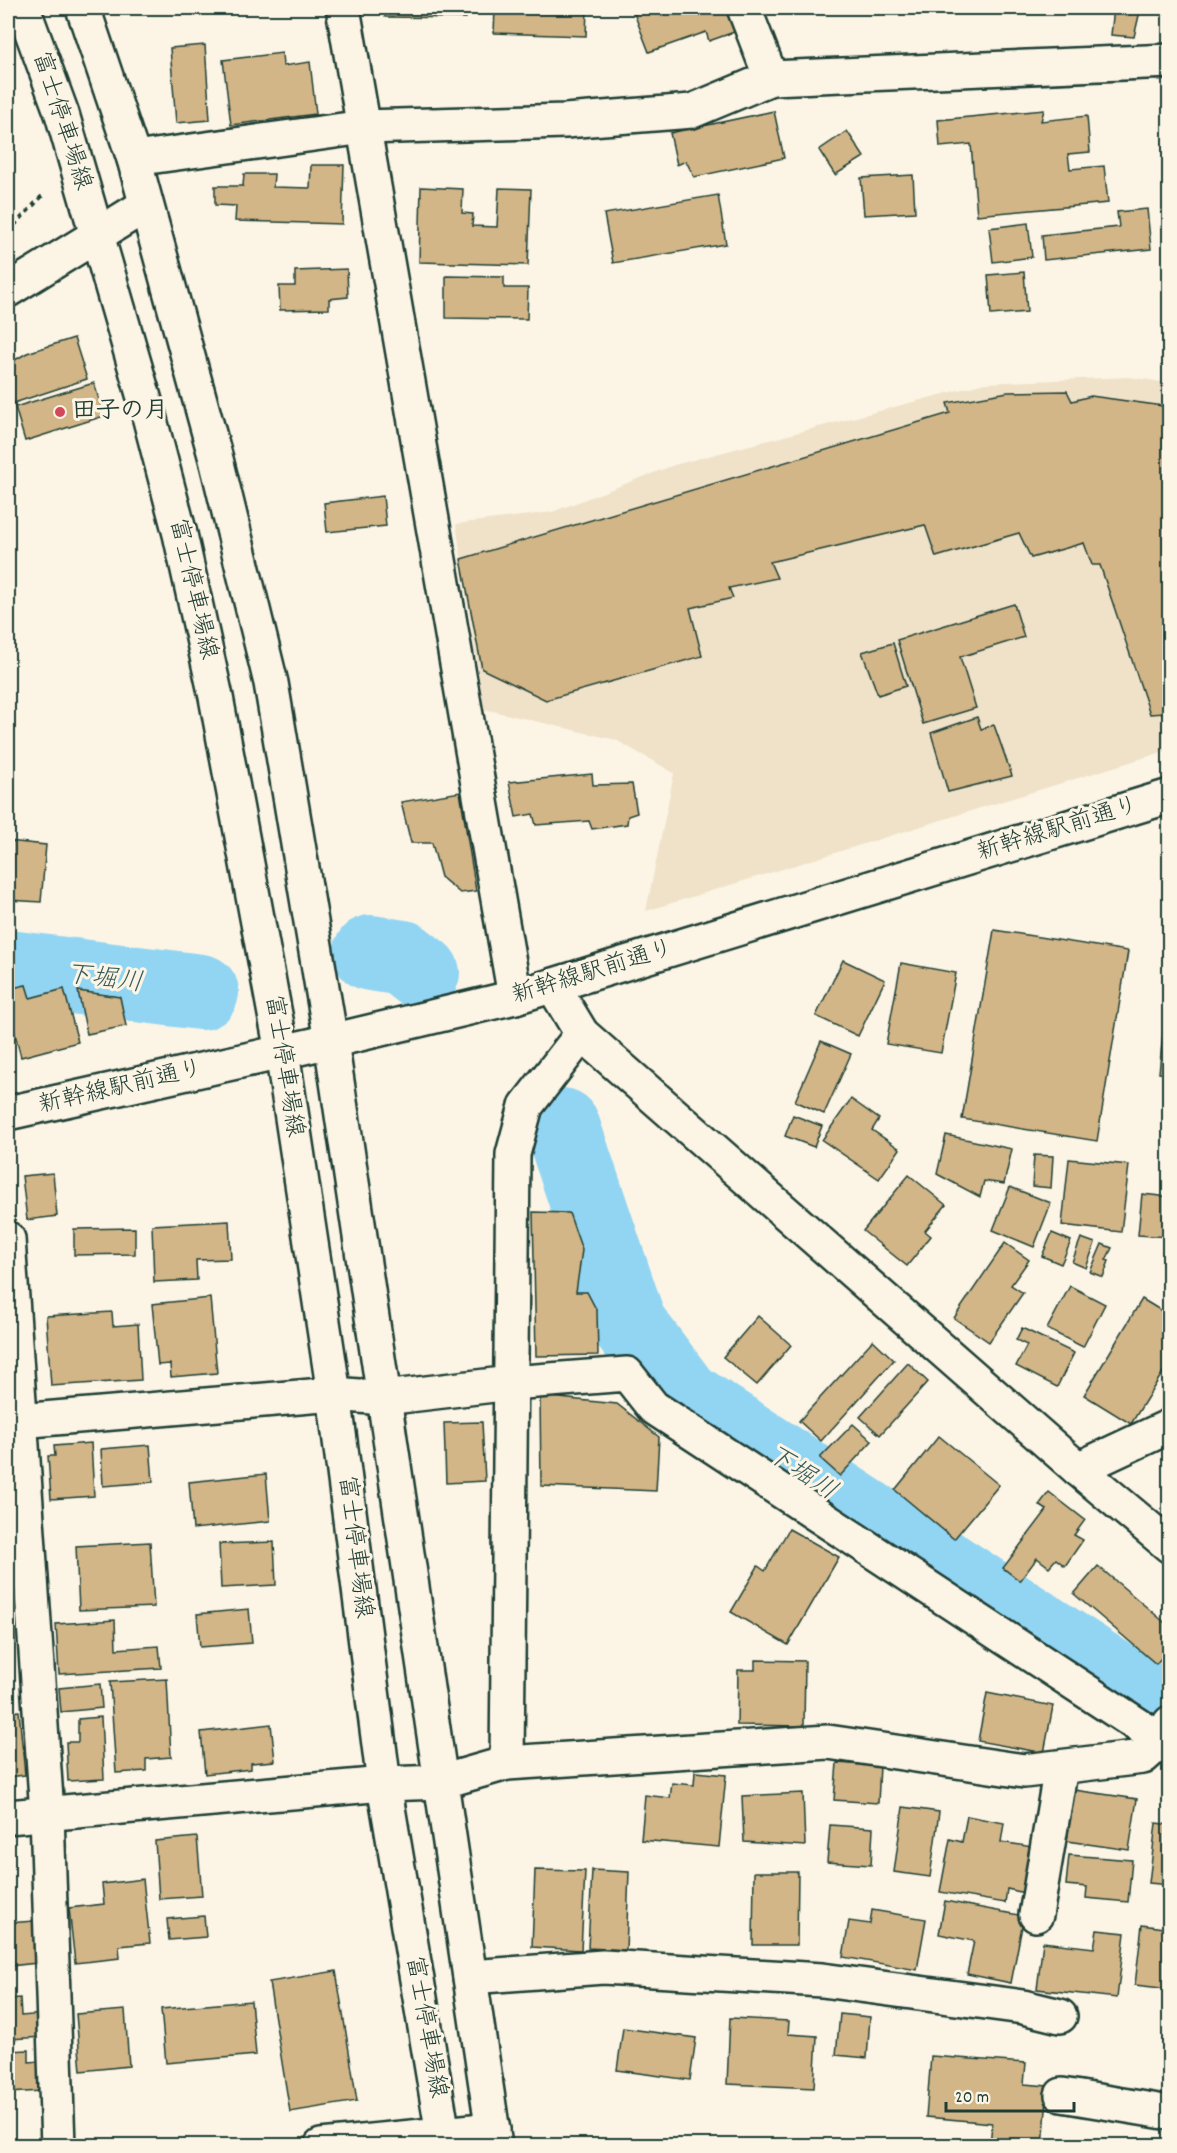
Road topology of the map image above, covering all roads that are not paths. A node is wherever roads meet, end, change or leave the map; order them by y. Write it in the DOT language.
graph roads {
  1 [pos="23,8"];
  2 [pos="83,8"];
  3 [pos="343,8"];
  4 [pos="744,8"];
  5 [pos="1170,61"];
  6 [pos="771,78"];
  7 [pos="364,127"];
  8 [pos="134,159"];
  9 [pos="146,205"];
  10 [pos="98,235"];
  11 [pos="8,290"];
  12 [pos="1170,796"];
  13 [pos="553,986"];
  14 [pos="515,997"];
  15 [pos="582,1034"];
  16 [pos="331,1041"];
  17 [pos="282,1052"];
  18 [pos="8,1113"];
  19 [pos="8,1239"];
  20 [pos="511,1383"];
  21 [pos="334,1394"];
  22 [pos="384,1398"];
  23 [pos="14,1422"];
  24 [pos="1170,1426"];
  25 [pos="1078,1469"];
  26 [pos="1170,1546"];
  27 [pos="1167,1737"];
  28 [pos="507,1763"];
  29 [pos="1061,1767"];
  30 [pos="441,1782"];
  31 [pos="384,1784"];
  32 [pos="46,1814"];
  33 [pos="8,1817"];
  34 [pos="1035,1915"];
  35 [pos="470,1977"];
  36 [pos="1060,2016"];
  37 [pos="1062,2095"];
  38 [pos="1170,2113"];
  39 [pos="494,2137"];
  40 [pos="444,2140"];
  41 [pos="58,2145"];
  42 [pos="321,2145"];
  1 -- 10 [label="street, 富士停車場線"];
  2 -- 8 [label="street, 富士停車場線"];
  3 -- 7 [label="street"];
  4 -- 6 [label="street"];
  5 -- 6 [label="street"];
  6 -- 7 [label="street"];
  7 -- 8 [label="street"];
  7 -- 14 [label="street"];
  8 -- 9 [label="street, 富士停車場線"];
  9 -- 10 [label="street"];
  9 -- 16 [label="street, 富士停車場線"];
  10 -- 11 [label="street"];
  10 -- 17 [label="street, 富士停車場線"];
  12 -- 13 [label="street, 新幹線駅前通り"];
  13 -- 14 [label="street, 新幹線駅前通り"];
  13 -- 15 [label="street"];
  14 -- 16 [label="street, 新幹線駅前通り"];
  15 -- 20 [label="street"];
  15 -- 25 [label="street"];
  16 -- 17 [label="street, 新幹線駅前通り"];
  16 -- 22 [label="street, 富士停車場線"];
  17 -- 18 [label="street, 新幹線駅前通り"];
  17 -- 21 [label="street, 富士停車場線"];
  19 -- 23 [label="street"];
  20 -- 22 [label="street"];
  20 -- 27 [label="street"];
  20 -- 28 [label="street"];
  21 -- 22 [label="street"];
  21 -- 23 [label="street"];
  21 -- 31 [label="street, 富士停車場線"];
  22 -- 30 [label="street, 富士停車場線"];
  23 -- 32 [label="street"];
  24 -- 25 [label="street"];
  25 -- 26 [label="street"];
  27 -- 29 [label="street"];
  28 -- 29 [label="street"];
  28 -- 30 [label="street"];
  29 -- 34 [label="street"];
  30 -- 31 [label="street"];
  30 -- 35 [label="street, 富士停車場線"];
  31 -- 32 [label="street"];
  31 -- 40 [label="street, 富士停車場線"];
  32 -- 33 [label="street"];
  32 -- 41 [label="street"];
  35 -- 36 [label="street"];
  35 -- 39 [label="street, 富士停車場線"];
  37 -- 38 [label="street"];
  39 -- 40 [label="street"];
  40 -- 42 [label="street"];
}
